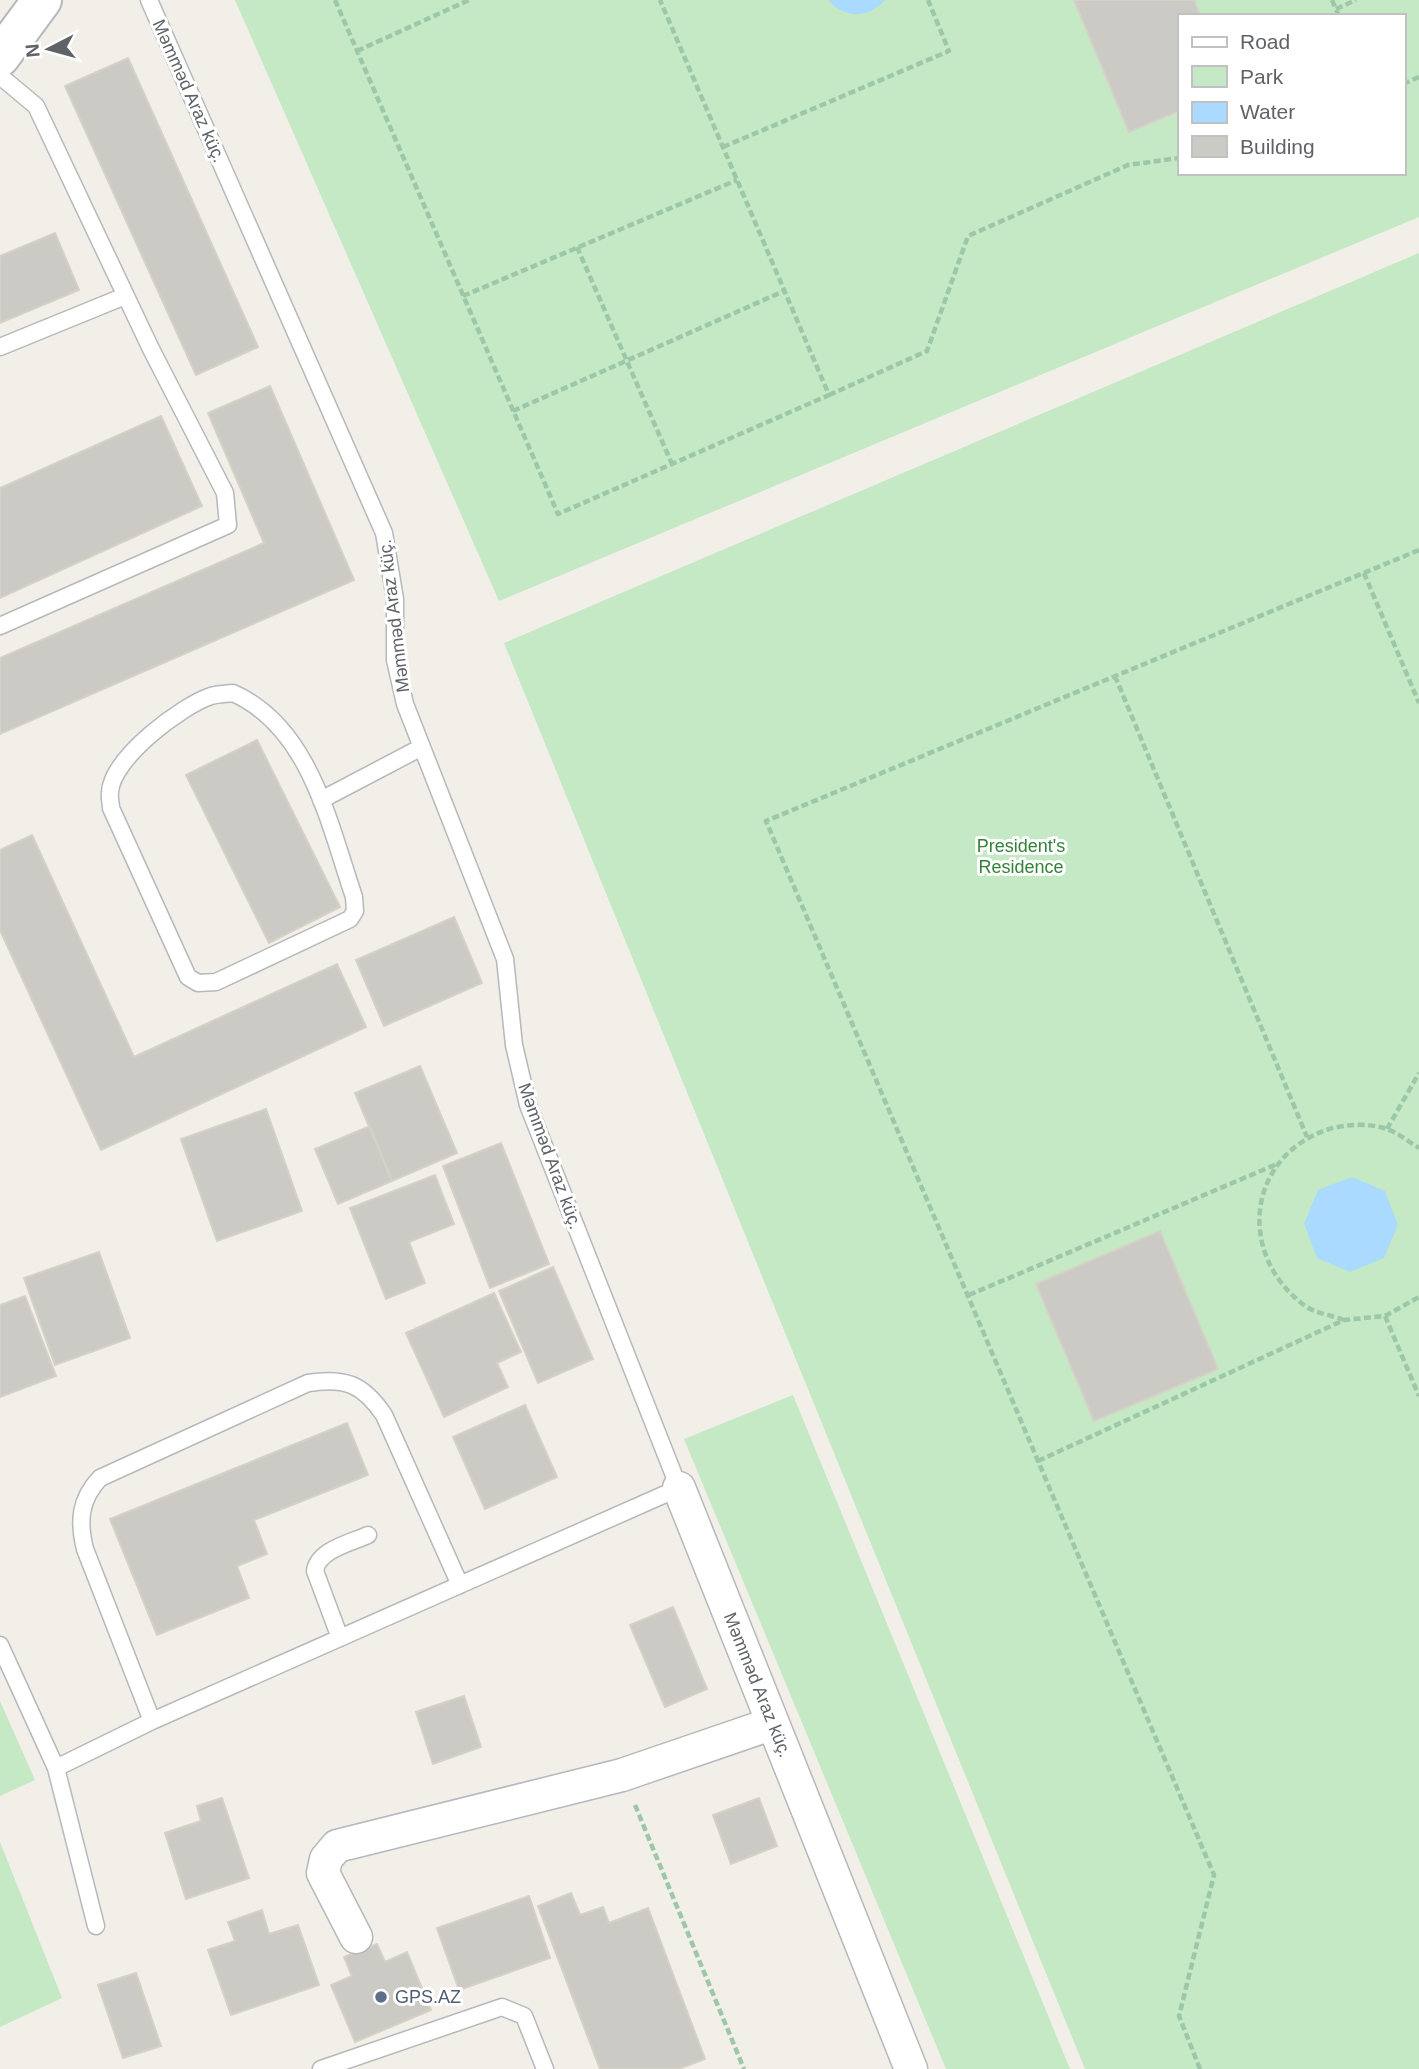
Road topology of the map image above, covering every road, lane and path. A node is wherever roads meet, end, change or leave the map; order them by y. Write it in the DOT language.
graph roads {
  1 [pos="42,0"];
  2 [pos="149,0"];
  3 [pos="335,0"];
  4 [pos="468,0"];
  5 [pos="660,0"];
  6 [pos="928,0"];
  7 [pos="1332,0"];
  8 [pos="1356,0"];
  9 [pos="1336,9"];
  10 [pos="1338,14"];
  11 [pos="357,51"];
  12 [pos="0,57"];
  13 [pos="0,76"];
  14 [pos="723,147"];
  15 [pos="1178,158"];
  16 [pos="737,180"];
  17 [pos="578,247"];
  18 [pos="784,291"];
  19 [pos="125,296"];
  20 [pos="463,296"];
  21 [pos="0,347"];
  22 [pos="626,361"];
  23 [pos="829,396"];
  24 [pos="513,411"];
  25 [pos="672,464"];
  26 [pos="1419,550"];
  27 [pos="1364,573"];
  28 [pos="0,626"];
  29 [pos="1115,676"];
  30 [pos="1419,703"];
  31 [pos="420,748"];
  32 [pos="321,800"];
  33 [pos="1419,1073"];
  34 [pos="1387,1129"];
  35 [pos="1307,1136"];
  36 [pos="1419,1149"];
  37 [pos="1277,1164"];
  38 [pos="969,1295"];
  39 [pos="1419,1297"];
  40 [pos="1385,1316"];
  41 [pos="1344,1320"];
  42 [pos="1419,1396"];
  43 [pos="1038,1461"];
  44 [pos="679,1488"];
  45 [pos="368,1535"];
  46 [pos="460,1585"];
  47 [pos="340,1638"];
  48 [pos="0,1646"];
  49 [pos="152,1721"];
  50 [pos="771,1724"];
  51 [pos="56,1768"];
  52 [pos="622,1775"];
  53 [pos="96,1926"];
  54 [pos="356,1937"];
  55 [pos="321,2069"];
  56 [pos="545,2069"];
  57 [pos="744,2069"];
  58 [pos="911,2069"];
  59 [pos="1200,2069"];
  1 -- 12 [label="street"];
  2 -- 31 [label="lane, Məmməd Araz küç."];
  3 -- 11 [label="path"];
  4 -- 11 [label="path"];
  5 -- 14 [label="path"];
  6 -- 14 [label="path"];
  7 -- 9 [label="path"];
  8 -- 9 [label="path"];
  9 -- 10 [label="path"];
  11 -- 20 [label="path"];
  13 -- 19 [label="lane"];
  14 -- 16 [label="path"];
  15 -- 23 [label="path"];
  16 -- 17 [label="path"];
  16 -- 18 [label="path"];
  17 -- 20 [label="path"];
  17 -- 22 [label="path"];
  18 -- 22 [label="path"];
  18 -- 23 [label="path"];
  19 -- 21 [label="lane"];
  19 -- 28 [label="lane"];
  20 -- 24 [label="path"];
  22 -- 24 [label="path"];
  22 -- 25 [label="path"];
  23 -- 25 [label="path"];
  24 -- 25 [label="path"];
  26 -- 27 [label="path"];
  27 -- 29 [label="path"];
  27 -- 30 [label="path"];
  29 -- 35 [label="path"];
  29 -- 38 [label="path"];
  31 -- 32 [label="lane"];
  31 -- 44 [label="lane, Məmməd Araz küç."];
  32 -- 32 [label="lane"];
  33 -- 34 [label="path"];
  34 -- 35 [label="path"];
  34 -- 36 [label="path"];
  35 -- 37 [label="path"];
  37 -- 38 [label="path"];
  37 -- 41 [label="path"];
  38 -- 43 [label="path"];
  39 -- 40 [label="path"];
  40 -- 41 [label="path"];
  40 -- 42 [label="path"];
  41 -- 43 [label="path"];
  43 -- 59 [label="path"];
  44 -- 46 [label="lane"];
  44 -- 50 [label="street, Məmməd Araz küç."];
  45 -- 47 [label="lane"];
  46 -- 47 [label="lane"];
  46 -- 49 [label="lane"];
  47 -- 49 [label="lane"];
  48 -- 51 [label="lane"];
  49 -- 51 [label="lane"];
  50 -- 52 [label="street"];
  50 -- 58 [label="street, Məmməd Araz küç."];
  51 -- 53 [label="lane"];
  52 -- 54 [label="street"];
  52 -- 57 [label="path"];
  55 -- 56 [label="lane"];
}
